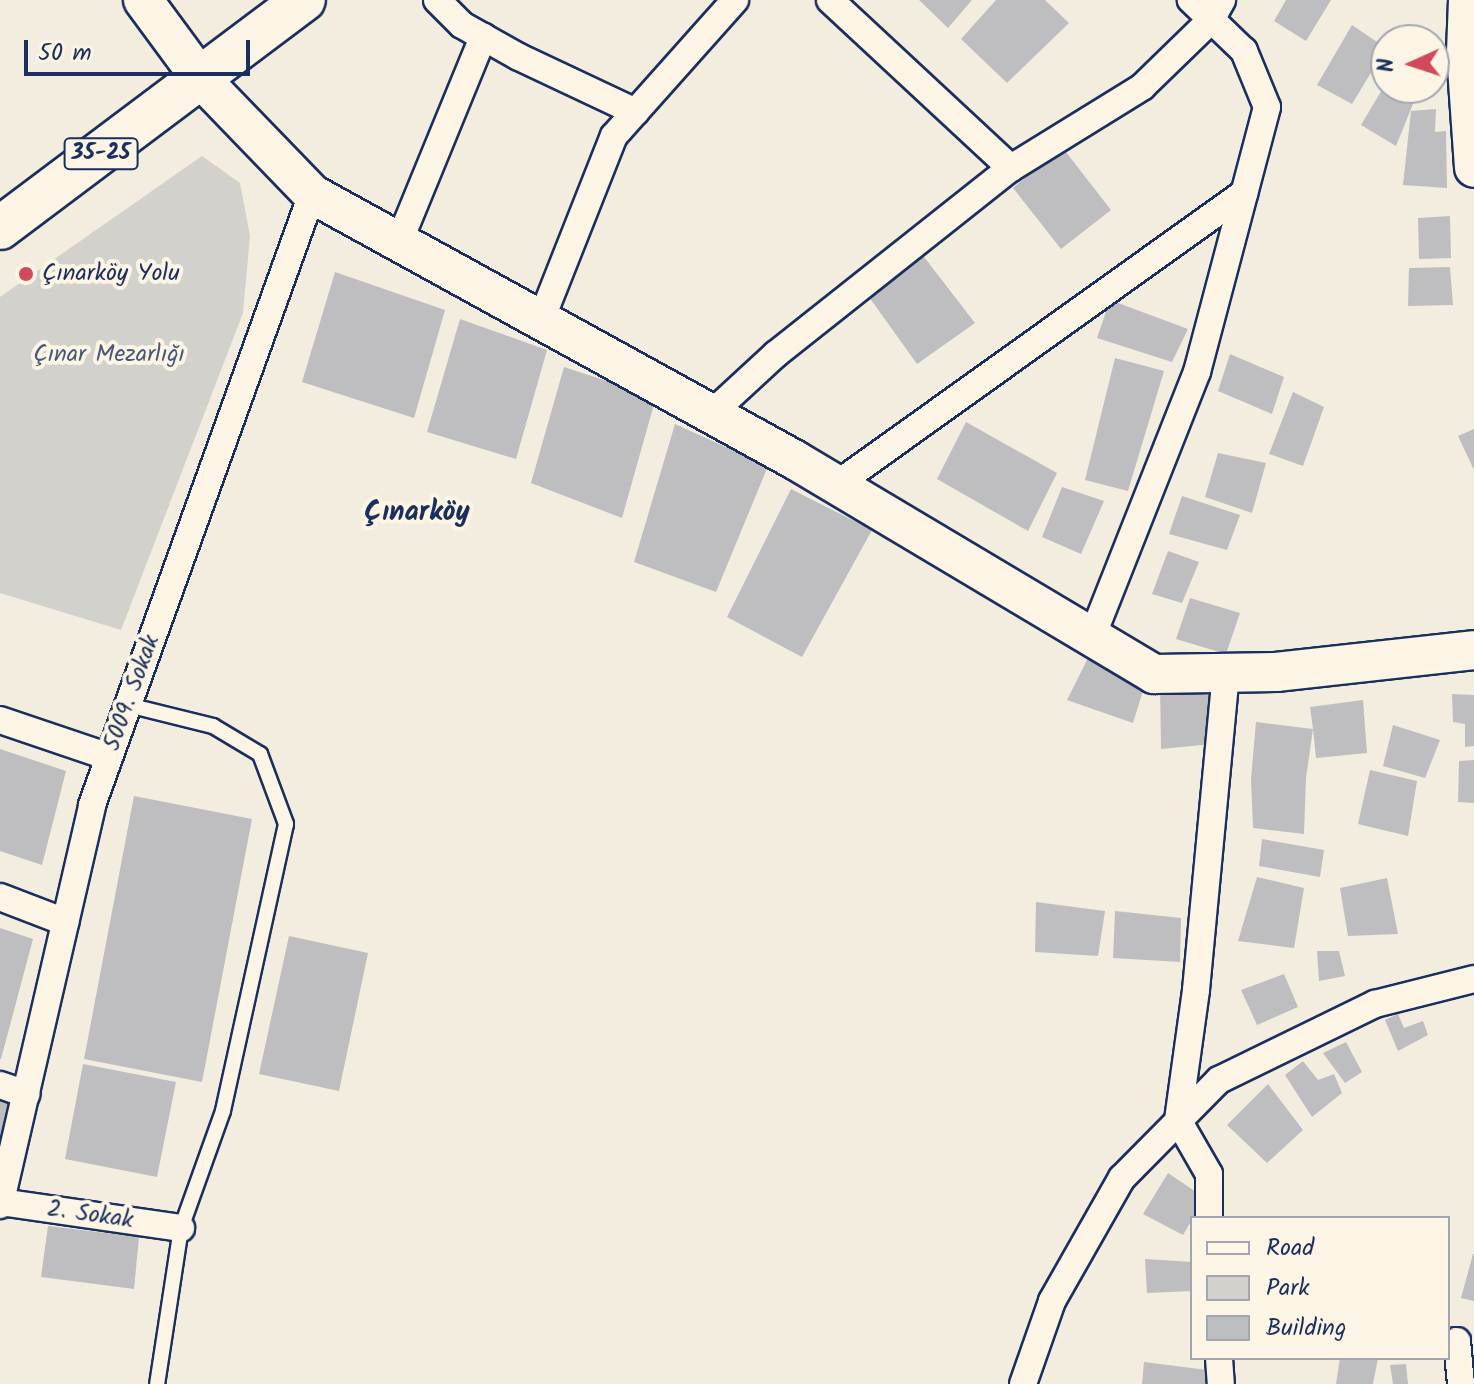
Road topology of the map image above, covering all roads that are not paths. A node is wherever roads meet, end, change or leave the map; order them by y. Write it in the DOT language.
graph roads {
  1 [pos="143,0"];
  2 [pos="304,0"];
  3 [pos="437,0"];
  4 [pos="735,0"];
  5 [pos="830,0"];
  6 [pos="1191,0"];
  7 [pos="1468,0"];
  8 [pos="1217,10"];
  9 [pos="483,37"];
  10 [pos="202,80"];
  11 [pos="636,112"];
  12 [pos="1011,168"];
  13 [pos="1474,168"];
  14 [pos="1244,193"];
  15 [pos="312,194"];
  16 [pos="0,228"];
  17 [pos="399,242"];
  18 [pos="541,320"];
  19 [pos="711,414"];
  20 [pos="836,485"];
  21 [pos="1092,637"];
  22 [pos="1474,650"];
  23 [pos="1226,673"];
  24 [pos="128,705"];
  25 [pos="0,720"];
  26 [pos="109,757"];
  27 [pos="0,897"];
  28 [pos="65,922"];
  29 [pos="1474,979"];
  30 [pos="0,1085"];
  31 [pos="26,1094"];
  32 [pos="1178,1120"];
  33 [pos="0,1203"];
  34 [pos="1209,1216"];
  35 [pos="181,1228"];
  36 [pos="1457,1341"];
  37 [pos="1219,1360"];
  38 [pos="157,1384"];
  39 [pos="1023,1384"];
  40 [pos="1221,1384"];
  41 [pos="1461,1384"];
  1 -- 10 [label="street"];
  2 -- 10 [label="main road, 35-25"];
  3 -- 9 [label="street"];
  4 -- 11 [label="street"];
  5 -- 12 [label="street"];
  6 -- 8 [label="street"];
  7 -- 13 [label="street"];
  8 -- 12 [label="street"];
  8 -- 14 [label="street"];
  9 -- 11 [label="street"];
  9 -- 17 [label="street"];
  10 -- 15 [label="street"];
  10 -- 16 [label="main road, 35-25"];
  11 -- 18 [label="street"];
  12 -- 19 [label="street"];
  14 -- 20 [label="street"];
  14 -- 21 [label="street"];
  15 -- 17 [label="street"];
  15 -- 24 [label="street, 5009. Sokak"];
  17 -- 18 [label="street"];
  18 -- 19 [label="street"];
  19 -- 20 [label="street"];
  20 -- 21 [label="street"];
  21 -- 23 [label="street"];
  22 -- 23 [label="street"];
  23 -- 32 [label="street"];
  24 -- 26 [label="street, 5009. Sokak"];
  24 -- 35 [label="lane"];
  25 -- 26 [label="street"];
  26 -- 28 [label="street, 5009. Sokak"];
  27 -- 28 [label="street"];
  28 -- 31 [label="street, 5009. Sokak"];
  29 -- 32 [label="street"];
  30 -- 31 [label="street"];
  31 -- 33 [label="street, 5009. Sokak"];
  32 -- 34 [label="street"];
  32 -- 39 [label="street"];
  33 -- 35 [label="street, 2. Sokak"];
  35 -- 38 [label="lane"];
  36 -- 41 [label="street"];
  37 -- 40 [label="street"];
}
